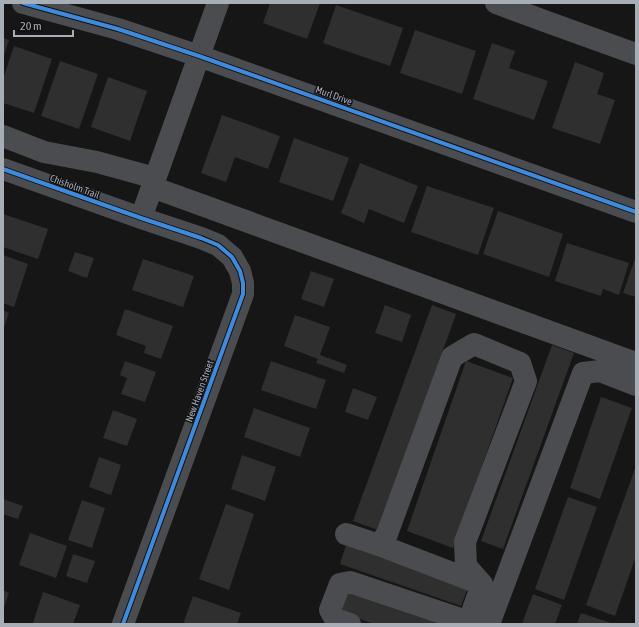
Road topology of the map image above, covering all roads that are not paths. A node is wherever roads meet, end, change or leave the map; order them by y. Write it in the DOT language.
graph roads {
  1 [pos="23,3"];
  2 [pos="218,3"];
  3 [pos="496,3"];
  4 [pos="636,54"];
  5 [pos="199,56"];
  6 [pos="3,136"];
  7 [pos="3,169"];
  8 [pos="154,183"];
  9 [pos="636,212"];
  10 [pos="141,218"];
  11 [pos="636,363"];
  12 [pos="636,386"];
  13 [pos="346,534"];
  14 [pos="379,545"];
  15 [pos="482,584"];
  16 [pos="475,623"];
  17 [pos="123,624"];
  18 [pos="350,624"];
  1 -- 5 [label="street, Murl Drive"];
  2 -- 5 [label="street"];
  3 -- 4 [label="street"];
  5 -- 8 [label="street"];
  5 -- 9 [label="street, Murl Drive"];
  6 -- 8 [label="street"];
  7 -- 10 [label="street, Chisholm Trail"];
  8 -- 10 [label="street"];
  8 -- 11 [label="street"];
  10 -- 17 [label="street, New Haven Street"];
  12 -- 16 [label="street"];
  13 -- 14 [label="street"];
  14 -- 15 [label="street"];
  14 -- 15 [label="street"];
  15 -- 16 [label="street"];
  16 -- 18 [label="street"];
}
